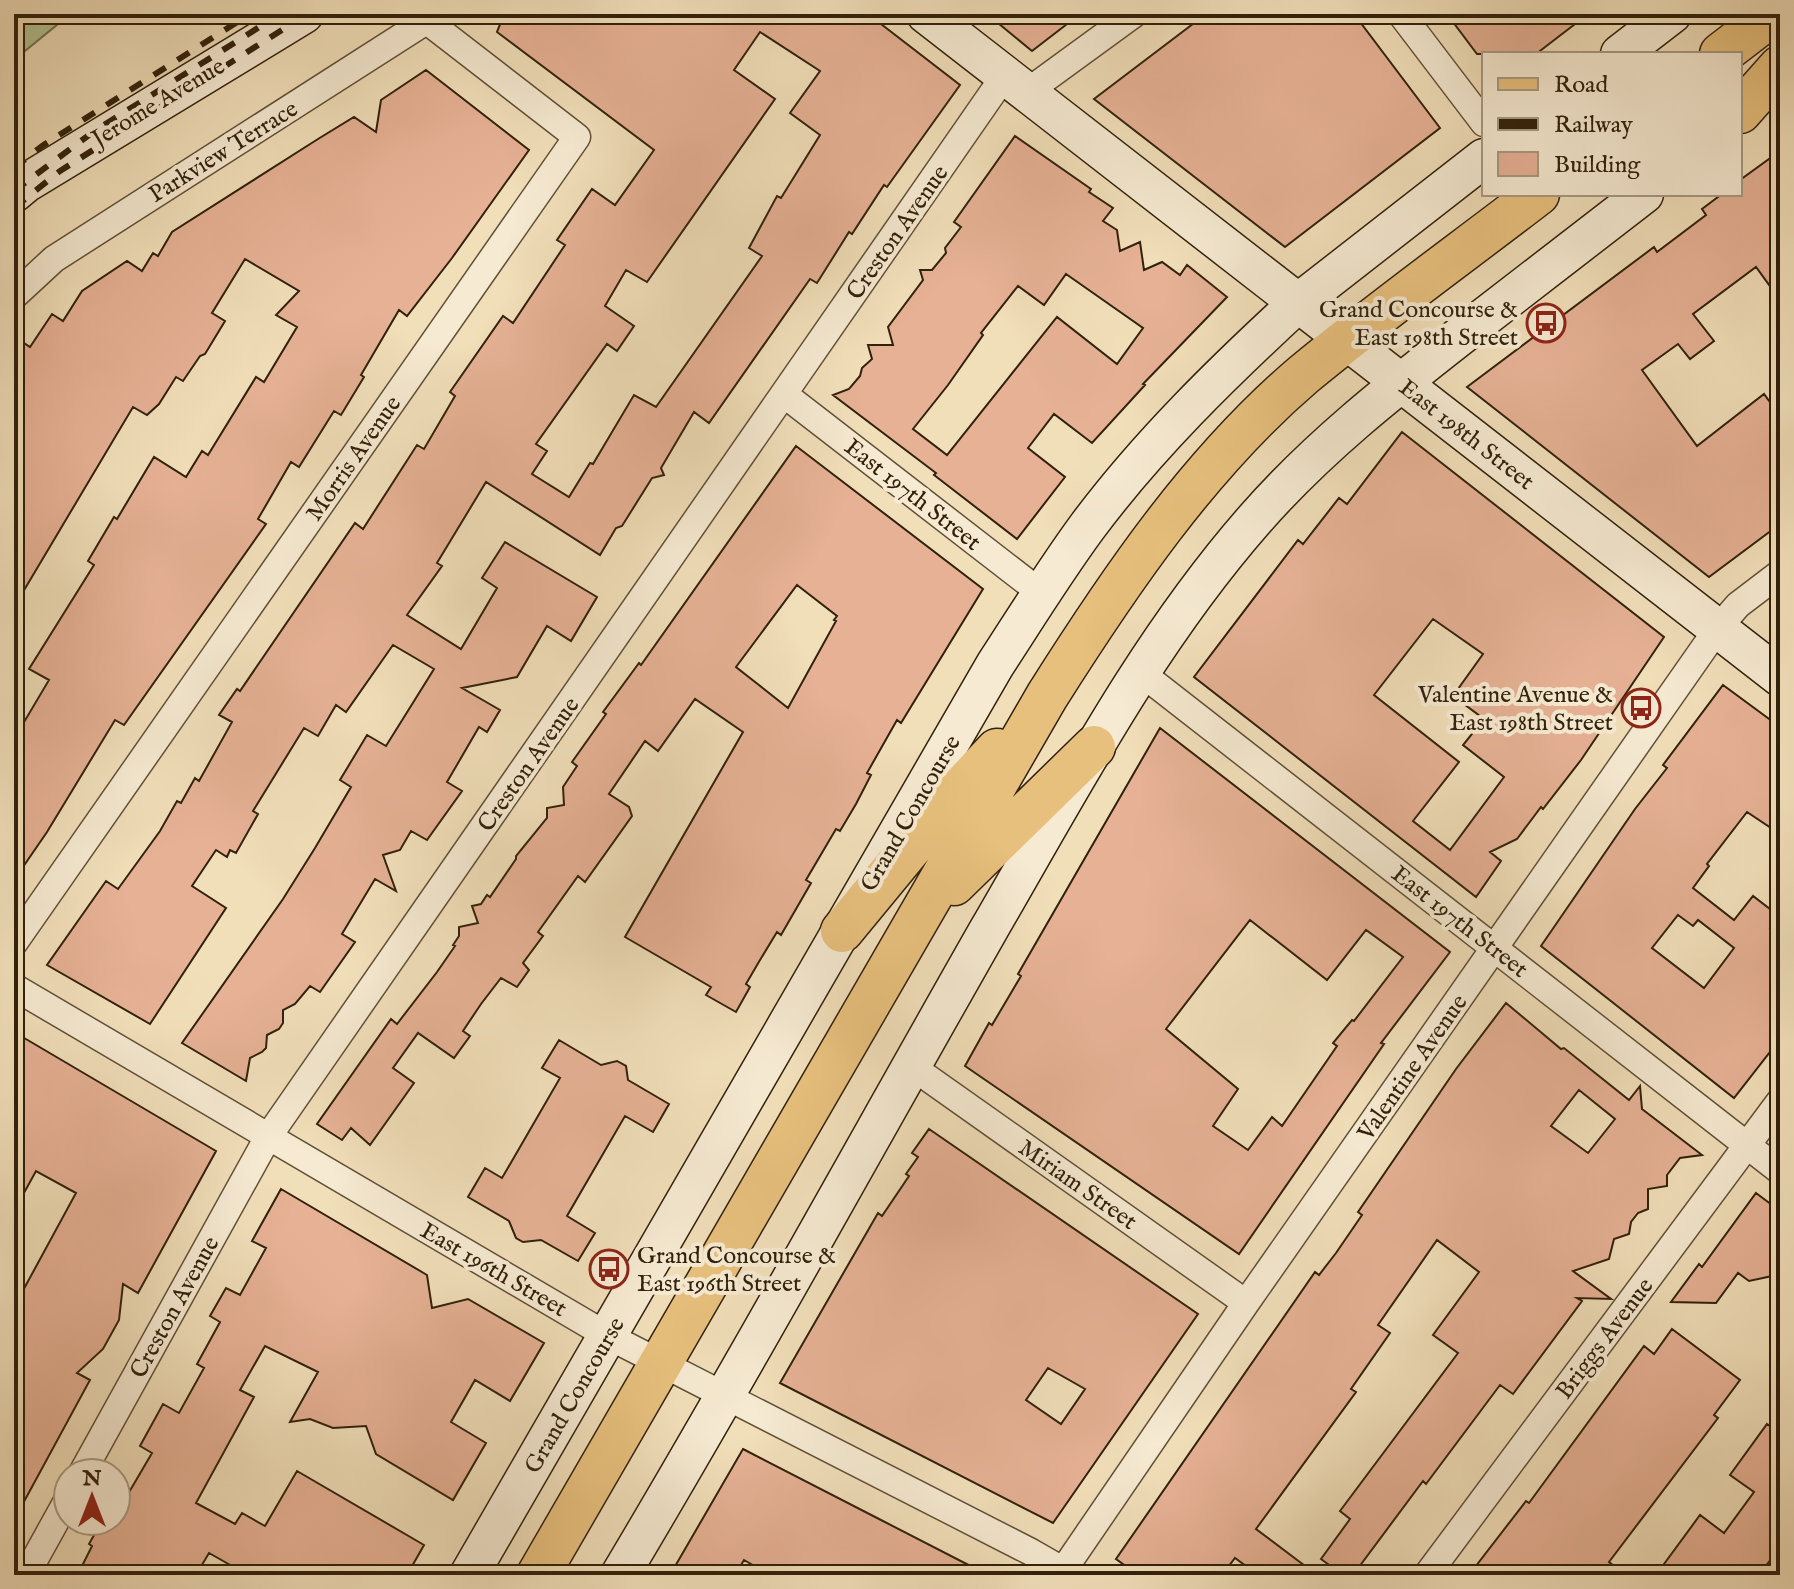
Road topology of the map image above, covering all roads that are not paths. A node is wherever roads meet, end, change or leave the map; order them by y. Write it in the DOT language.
graph roads {
  1 [pos="304,14"];
  2 [pos="926,14"];
  3 [pos="1134,14"];
  4 [pos="1401,14"];
  5 [pos="1672,14"];
  6 [pos="1773,14"];
  7 [pos="427,16"];
  8 [pos="1623,52"];
  9 [pos="1724,52"];
  10 [pos="1780,67"];
  11 [pos="1016,84"];
  12 [pos="1780,90"];
  13 [pos="1742,110"];
  14 [pos="1742,118"];
  15 [pos="1482,120"];
  16 [pos="1482,160"];
  17 [pos="14,193"];
  18 [pos="1535,196"];
  19 [pos="1641,196"];
  20 [pos="14,296"];
  21 [pos="1298,303"];
  22 [pos="1347,341"];
  23 [pos="1401,382"];
  24 [pos="785,395"];
  25 [pos="1780,573"];
  26 [pos="1041,593"];
  27 [pos="1718,628"];
  28 [pos="1140,672"];
  29 [pos="1780,677"];
  30 [pos="1047,696"];
  31 [pos="1094,747"];
  32 [pos="919,918"];
  33 [pos="842,931"];
  34 [pos="14,943"];
  35 [pos="1495,949"];
  36 [pos="14,987"];
  37 [pos="911,1066"];
  38 [pos="1780,1101"];
  39 [pos="268,1137"];
  40 [pos="1747,1145"];
  41 [pos="1780,1171"];
  42 [pos="1246,1303"];
  43 [pos="608,1336"];
  44 [pos="661,1365"];
  45 [pos="726,1397"];
  46 [pos="91,1457"];
  47 [pos="52,1528"];
  48 [pos="1065,1573"];
  49 [pos="26,1575"];
  50 [pos="469,1575"];
  51 [pos="538,1575"];
  52 [pos="620,1575"];
  53 [pos="1427,1575"];
  1 -- 17 [label="street, Jerome Avenue"];
  2 -- 11 [label="street, East 198th Street"];
  3 -- 11 [label="street, Creston Avenue"];
  4 -- 15 [label="street"];
  5 -- 8 [label="street"];
  6 -- 9 [label="main road"];
  7 -- 20 [label="street, Parkview Terrace"];
  7 -- 34 [label="street, Morris Avenue"];
  10 -- 13 [label="main road"];
  11 -- 21 [label="street, East 198th Street"];
  11 -- 24 [label="street, Creston Avenue"];
  12 -- 14 [label="street"];
  16 -- 21 [label="street, Grand Concourse"];
  18 -- 22 [label="main road"];
  19 -- 23 [label="street"];
  21 -- 22 [label="street, East 198th Street"];
  21 -- 26 [label="street, Grand Concourse"];
  22 -- 23 [label="street, East 198th Street"];
  22 -- 30 [label="main road"];
  23 -- 27 [label="street, East 198th Street"];
  23 -- 28 [label="street"];
  24 -- 26 [label="street, East 197th Street"];
  24 -- 39 [label="street, Creston Avenue"];
  25 -- 27 [label="street, Valentine Avenue"];
  26 -- 33 [label="street, Grand Concourse"];
  27 -- 29 [label="street, East 198th Street"];
  27 -- 35 [label="street, Valentine Avenue"];
  28 -- 31 [label="street"];
  28 -- 35 [label="street, East 197th Street"];
  30 -- 32 [label="main road"];
  30 -- 33 [label="main road"];
  31 -- 32 [label="main road"];
  31 -- 37 [label="street"];
  32 -- 44 [label="main road"];
  33 -- 43 [label="street, Grand Concourse"];
  35 -- 40 [label="street, East 197th Street"];
  35 -- 42 [label="street, Valentine Avenue"];
  36 -- 39 [label="street, East 196th Street"];
  37 -- 42 [label="street, Miriam Street"];
  37 -- 45 [label="street"];
  38 -- 40 [label="street, Briggs Avenue"];
  39 -- 43 [label="street, East 196th Street"];
  39 -- 46 [label="street, Creston Avenue"];
  40 -- 41 [label="street, East 197th Street"];
  40 -- 53 [label="street, Briggs Avenue"];
  42 -- 48 [label="street, Valentine Avenue"];
  43 -- 44 [label="street, East 196th Street"];
  43 -- 50 [label="street, Grand Concourse"];
  44 -- 45 [label="street, East 196th Street"];
  44 -- 51 [label="main road"];
  45 -- 48 [label="street, East 196th Street"];
  45 -- 52 [label="street"];
  47 -- 49 [label="street"];
}
